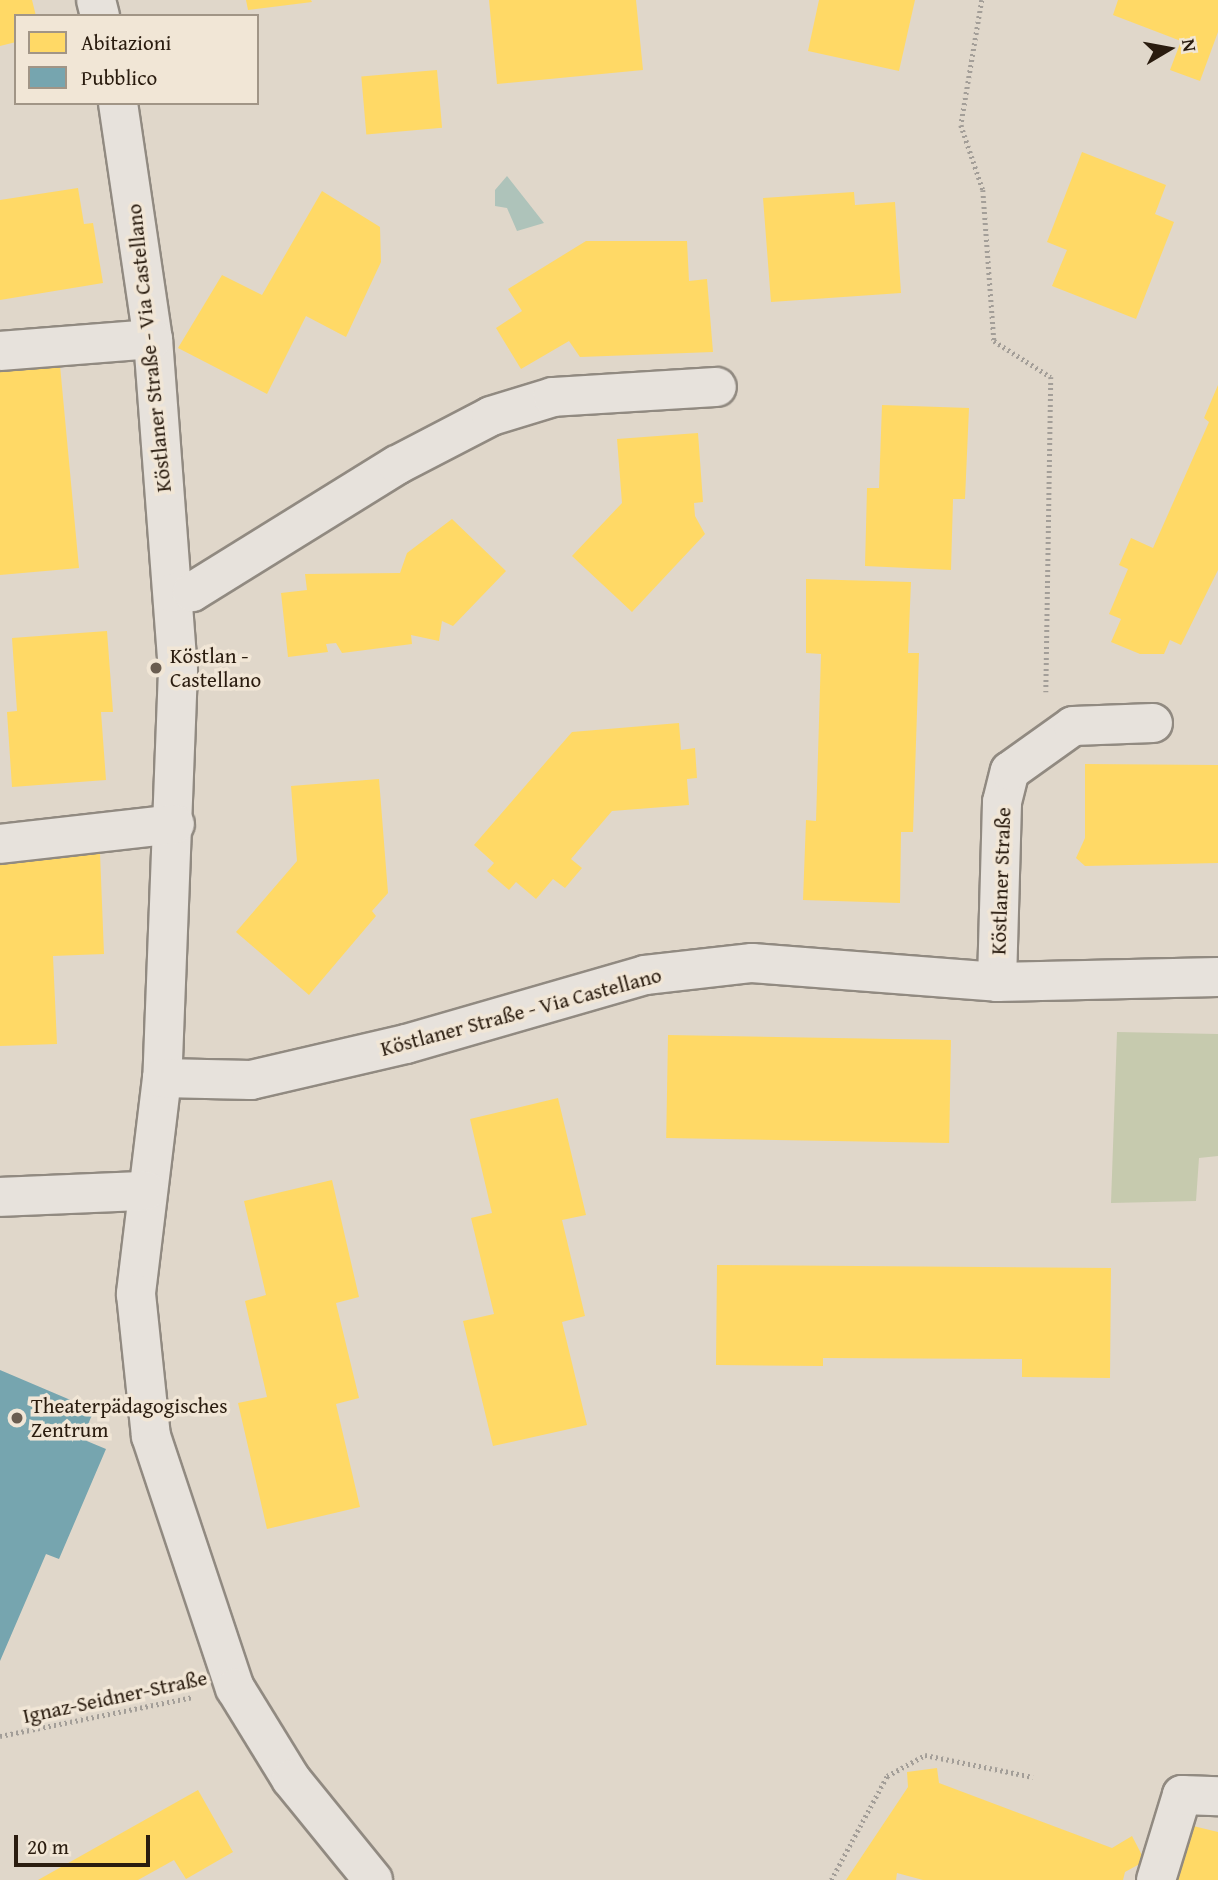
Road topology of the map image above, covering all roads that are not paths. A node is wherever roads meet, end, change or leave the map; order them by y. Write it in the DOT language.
graph roads {
  1 [pos="118,105"];
  2 [pos="153,339"];
  3 [pos="0,351"];
  4 [pos="717,387"];
  5 [pos="173,593"];
  6 [pos="1153,723"];
  7 [pos="175,824"];
  8 [pos="0,844"];
  9 [pos="1218,977"];
  10 [pos="997,982"];
  11 [pos="162,1078"];
  12 [pos="146,1191"];
  13 [pos="0,1197"];
  14 [pos="1218,1796"];
  15 [pos="373,1880"];
  16 [pos="1156,1880"];
  1 -- 2 [label="street, Köstlaner Straße - Via Castellano"];
  2 -- 3 [label="street"];
  2 -- 5 [label="street, Köstlaner Straße - Via Castellano"];
  4 -- 5 [label="street"];
  5 -- 7 [label="street, Köstlaner Straße - Via Castellano"];
  6 -- 10 [label="street, Köstlaner Straße"];
  7 -- 8 [label="street"];
  7 -- 11 [label="street, Köstlaner Straße - Via Castellano"];
  9 -- 10 [label="street, Köstlaner Straße - Via Castellano"];
  10 -- 11 [label="street, Köstlaner Straße - Via Castellano"];
  11 -- 12 [label="street, Köstlaner Straße - Via Castellano"];
  12 -- 13 [label="street"];
  12 -- 15 [label="street, Köstlaner Straße - Via Castellano"];
  14 -- 16 [label="street"];
}
